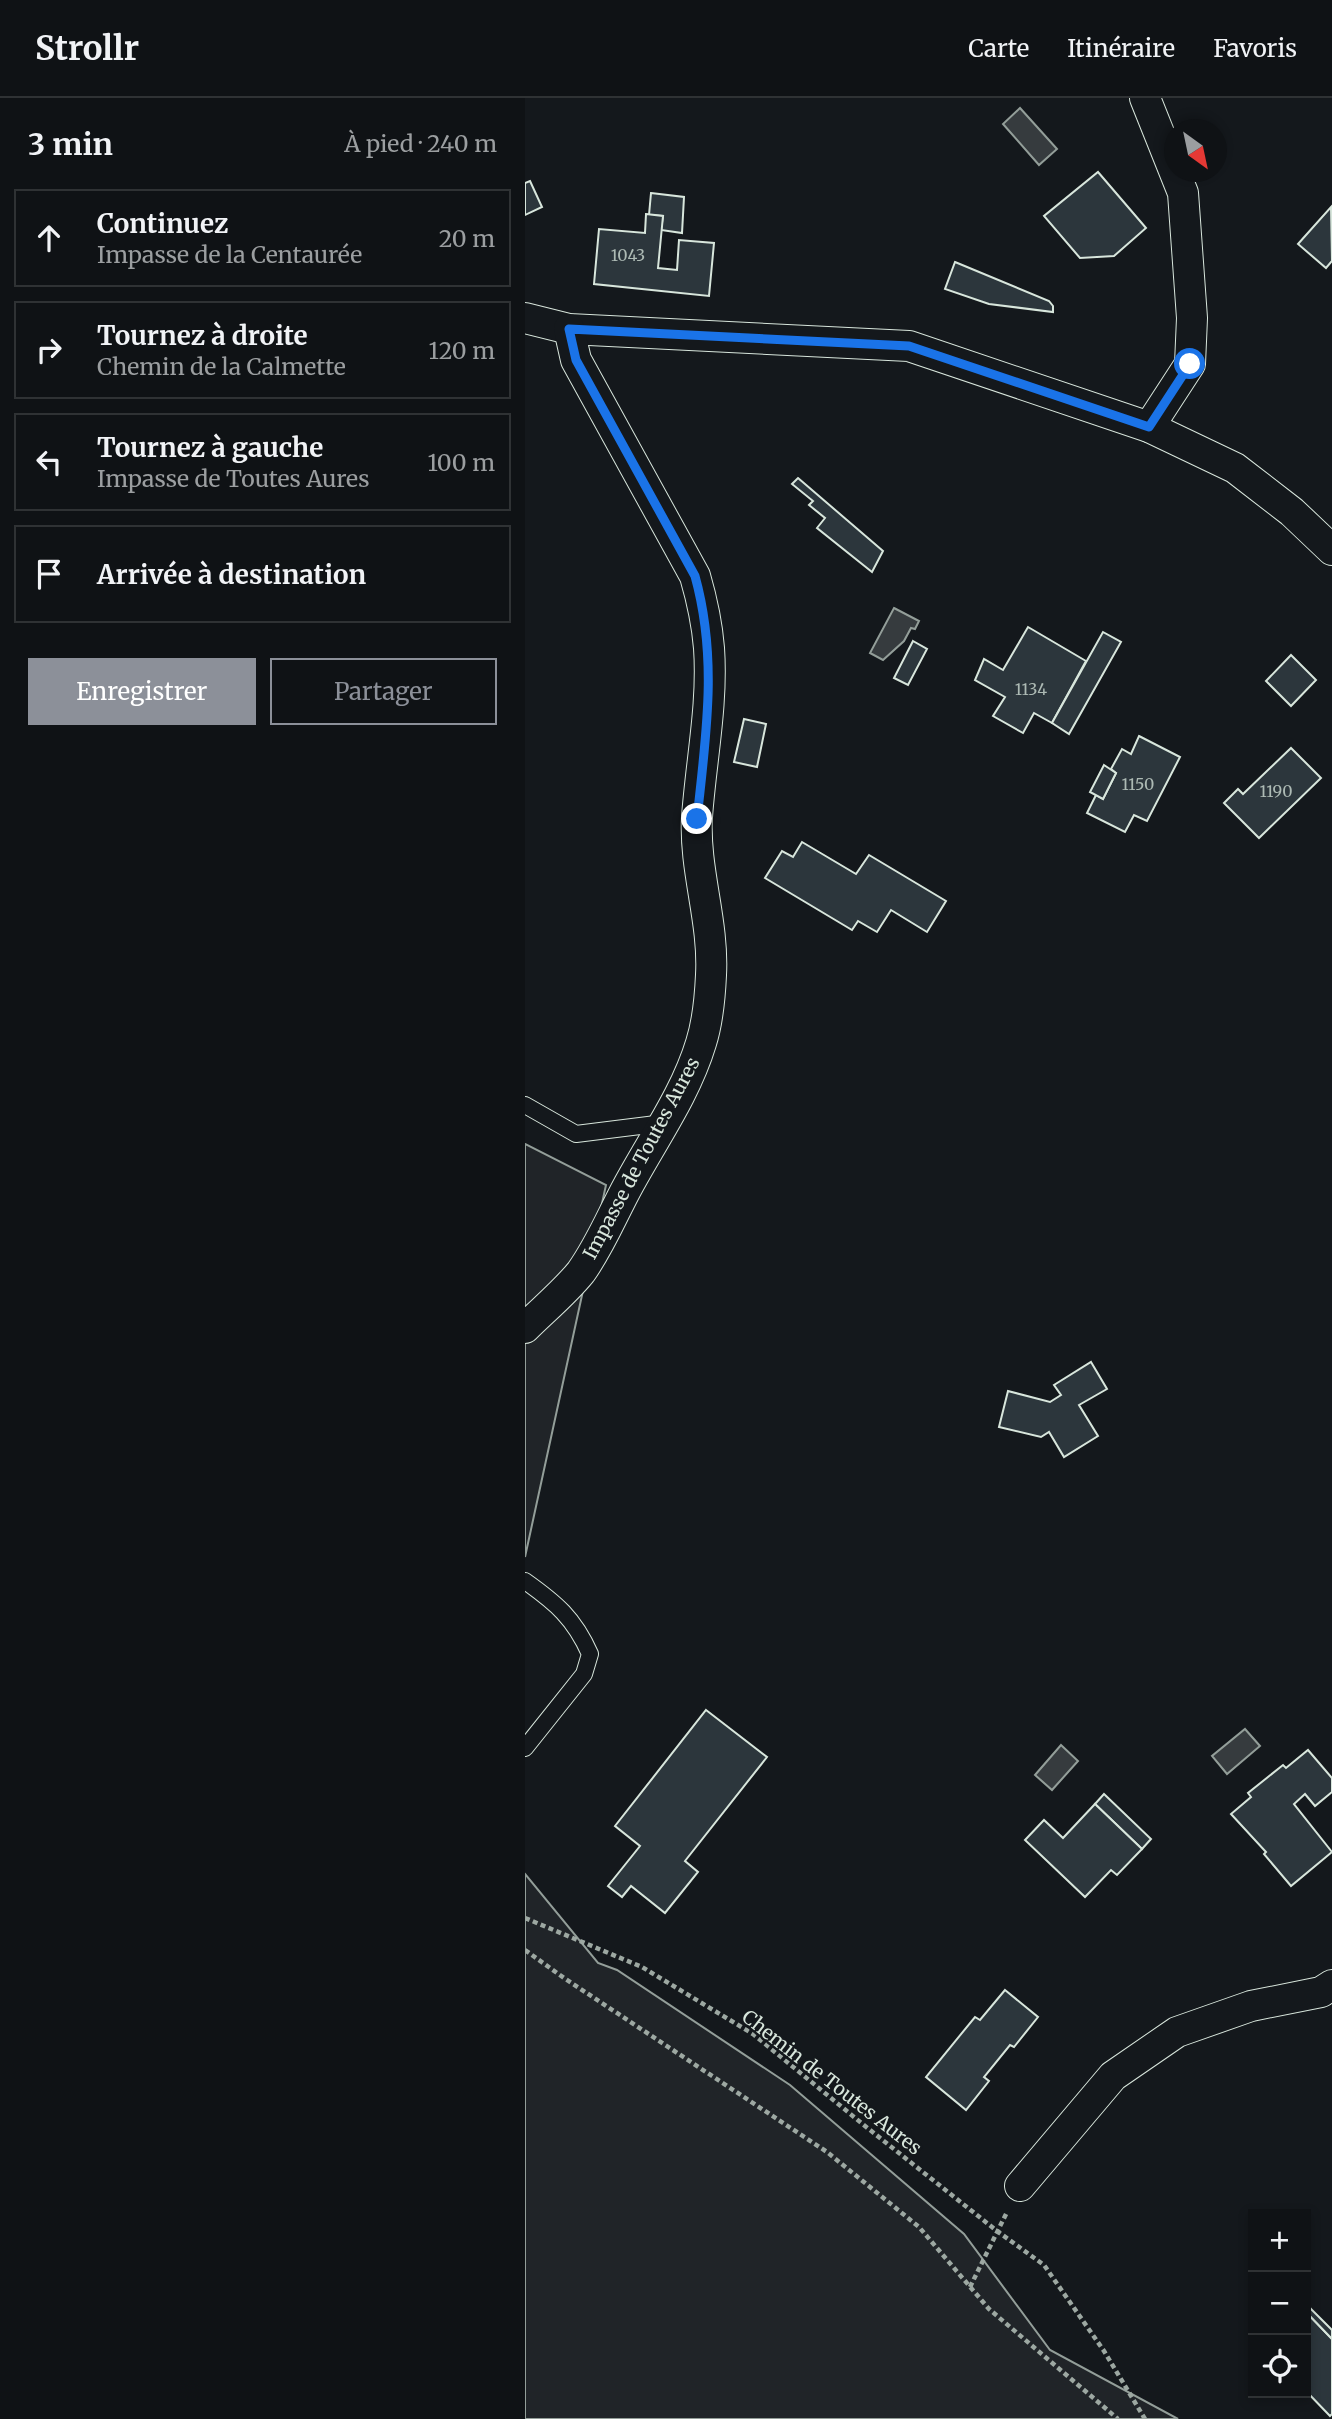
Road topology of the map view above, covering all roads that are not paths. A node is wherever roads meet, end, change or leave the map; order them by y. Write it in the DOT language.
graph roads {
  1 [pos="1145,98"];
  2 [pos="525,318"];
  3 [pos="569,329"];
  4 [pos="1149,427"];
  5 [pos="1332,550"];
  6 [pos="525,1105"];
  7 [pos="664,1123"];
  8 [pos="525,1328"];
  9 [pos="525,1581"];
  10 [pos="525,1748"];
  11 [pos="1332,1985"];
  12 [pos="1020,2186"];
  1 -- 4 [label="street"];
  2 -- 3 [label="street"];
  3 -- 4 [label="street"];
  3 -- 7 [label="street, Impasse de Toutes Aures"];
  4 -- 5 [label="street"];
  6 -- 7 [label="lane"];
  7 -- 8 [label="street, Impasse de Toutes Aures"];
  9 -- 10 [label="lane"];
  11 -- 12 [label="street"];
}
